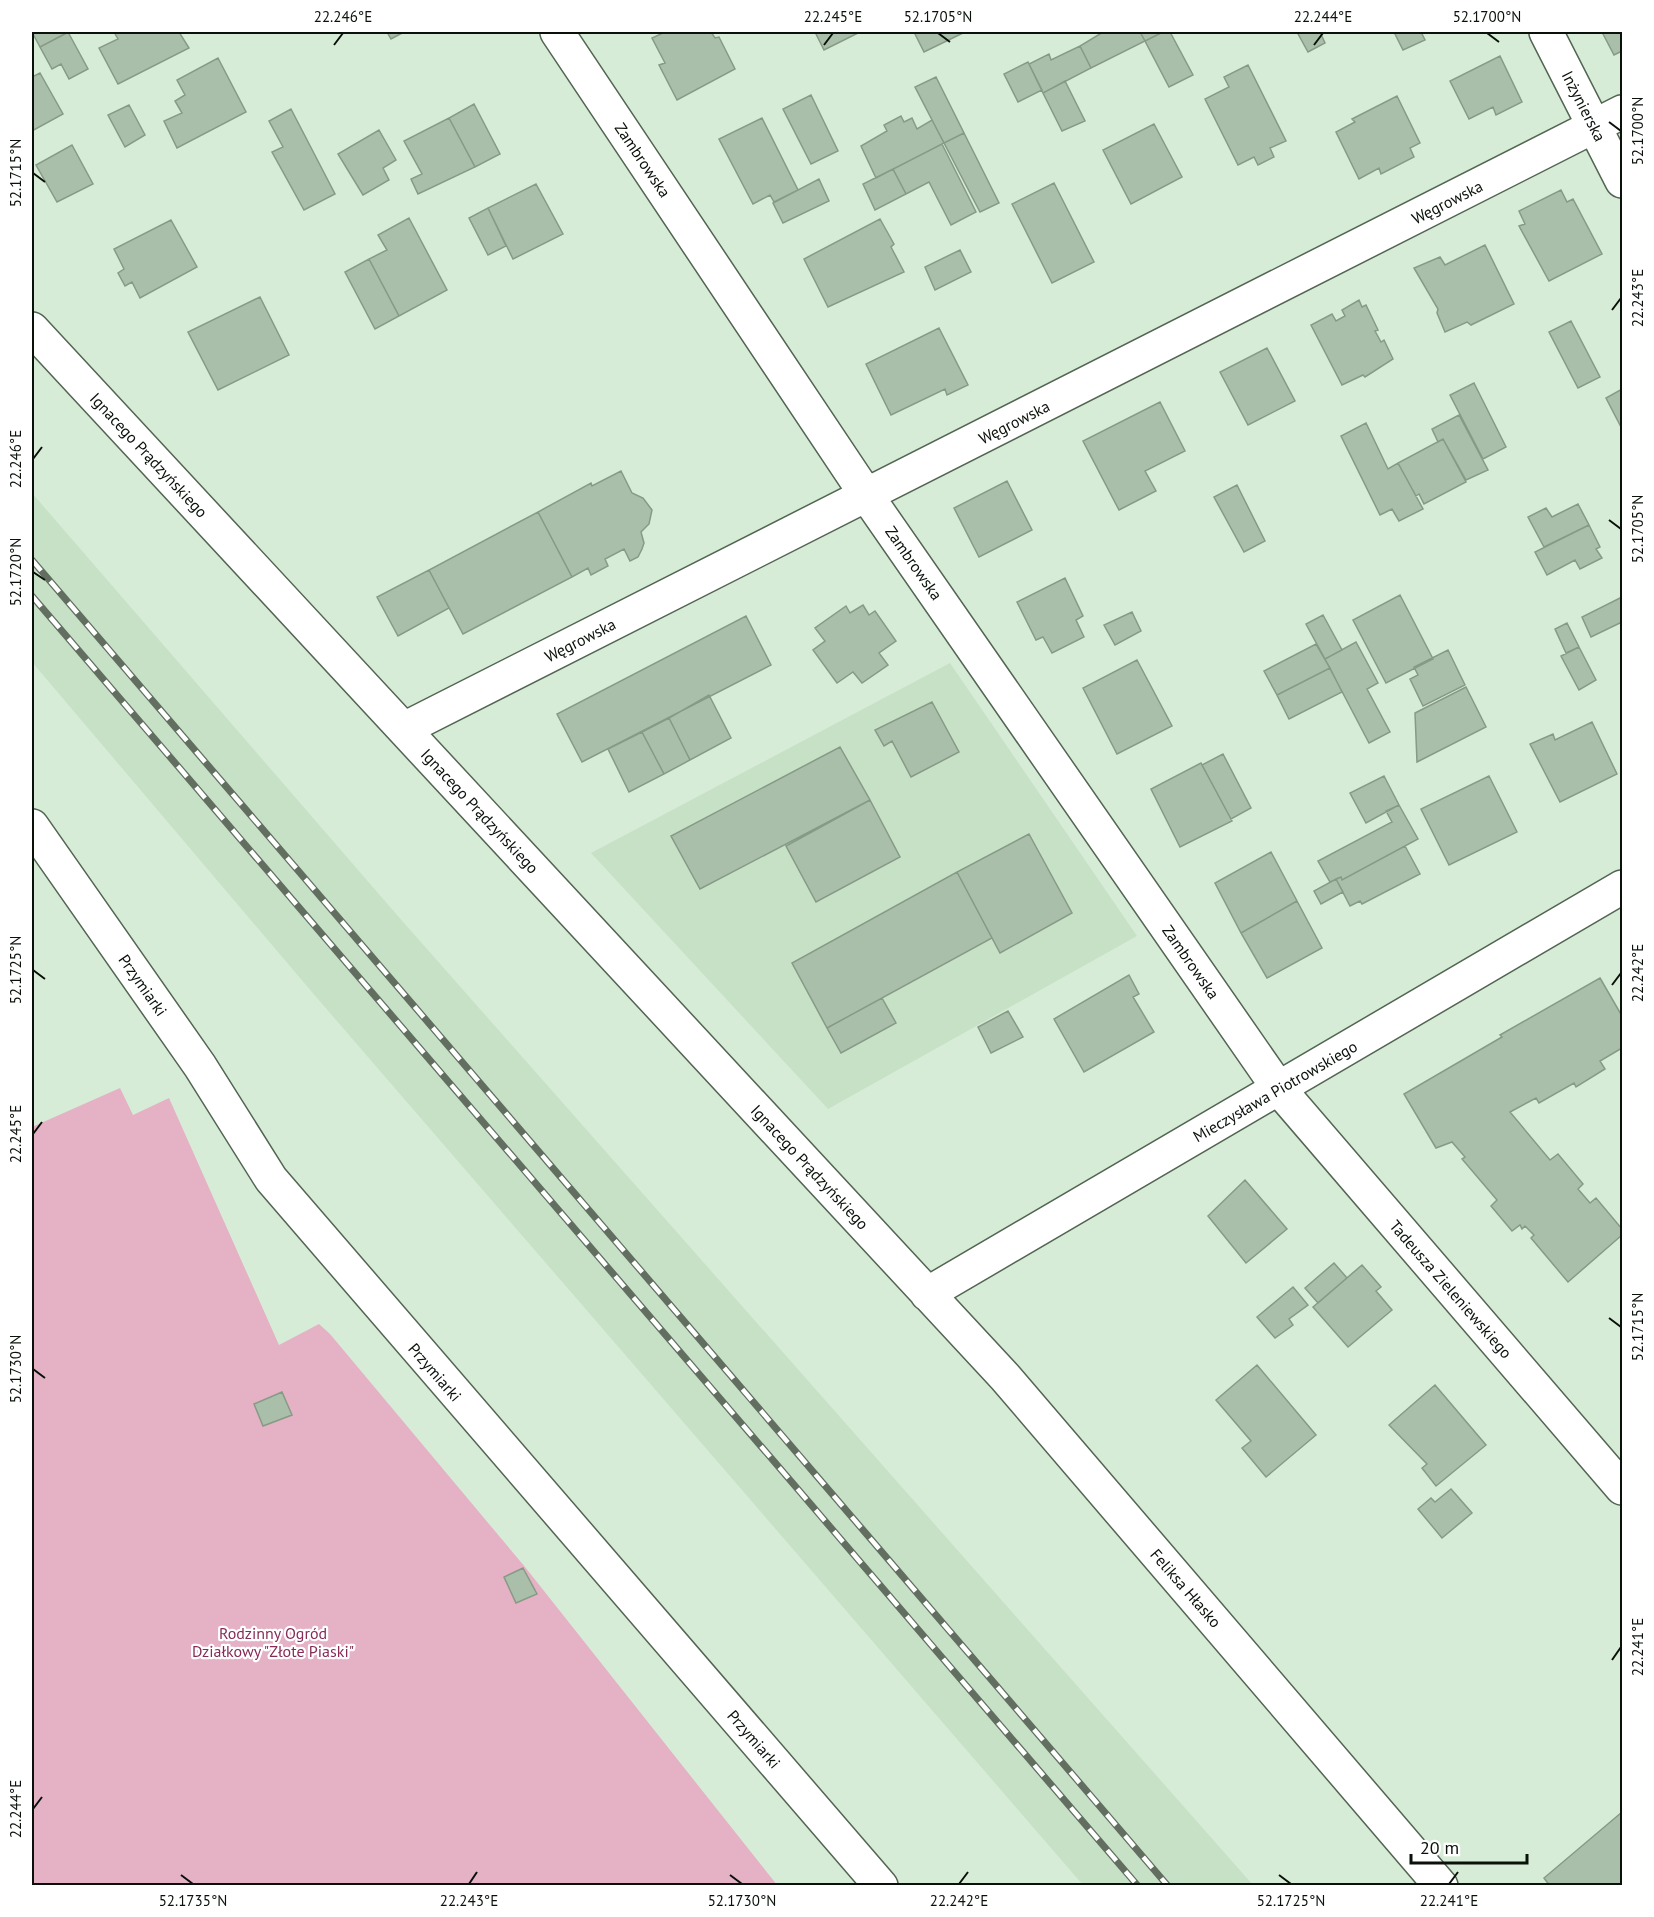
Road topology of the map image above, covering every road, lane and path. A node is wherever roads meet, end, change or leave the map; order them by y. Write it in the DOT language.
graph roads {
  1 [pos="559,32"];
  2 [pos="1546,32"];
  3 [pos="1609,119"];
  4 [pos="1623,181"];
  5 [pos="32,329"];
  6 [pos="867,496"];
  7 [pos="404,729"];
  8 [pos="32,826"];
  9 [pos="1619,897"];
  10 [pos="1279,1089"];
  11 [pos="927,1294"];
  12 [pos="1623,1488"];
  13 [pos="881,1886"];
  14 [pos="1441,1886"];
  1 -- 6 [label="street, Zambrowska"];
  2 -- 3 [label="street, Inżynierska"];
  3 -- 4 [label="street, Inżynierska"];
  3 -- 6 [label="street, Węgrowska"];
  5 -- 7 [label="street, Ignacego Prądzyńskiego"];
  6 -- 7 [label="street, Węgrowska"];
  6 -- 10 [label="street, Zambrowska"];
  7 -- 11 [label="street, Ignacego Prądzyńskiego"];
  8 -- 13 [label="street, Przymiarki"];
  9 -- 10 [label="street, Mieczysława Piotrowskiego"];
  10 -- 11 [label="street, Mieczysława Piotrowskiego"];
  10 -- 12 [label="street, Tadeusza Zieleniewskiego"];
  11 -- 14 [label="street, Feliksa Hłasko"];
}
